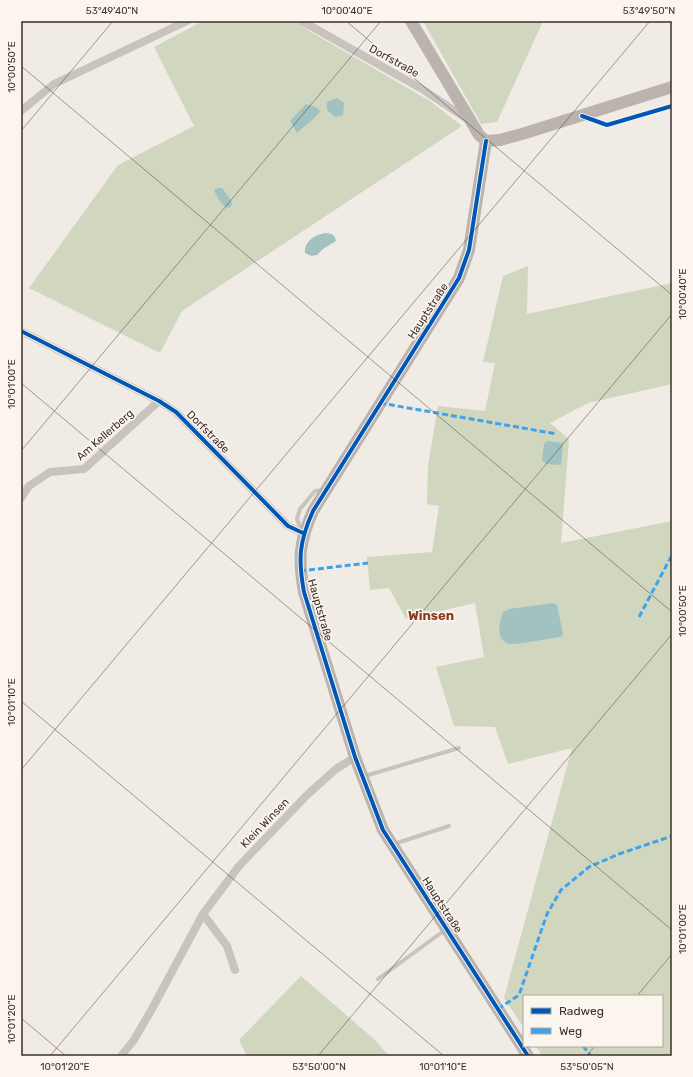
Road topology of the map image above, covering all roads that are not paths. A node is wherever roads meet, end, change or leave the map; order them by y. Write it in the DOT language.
graph roads {
  1 [pos="187,21"];
  2 [pos="302,21"];
  3 [pos="411,21"];
  4 [pos="312,24"];
  5 [pos="672,87"];
  6 [pos="21,111"];
  7 [pos="472,123"];
  8 [pos="486,141"];
  9 [pos="21,331"];
  10 [pos="159,401"];
  11 [pos="21,498"];
  12 [pos="303,533"];
  13 [pos="459,748"];
  14 [pos="355,757"];
  15 [pos="362,777"];
  16 [pos="449,826"];
  17 [pos="392,845"];
  18 [pos="203,914"];
  19 [pos="447,929"];
  20 [pos="235,970"];
  21 [pos="378,979"];
  22 [pos="121,1056"];
  23 [pos="528,1056"];
  1 -- 6 [label="street"];
  2 -- 4 [label="street, Dorfstraße"];
  3 -- 7 [label="street"];
  4 -- 7 [label="street, Dorfstraße"];
  5 -- 8 [label="street"];
  7 -- 8 [label="street"];
  8 -- 12 [label="street, Hauptstraße"];
  9 -- 10 [label="street, Dorfstraße"];
  10 -- 11 [label="street, Am Kellerberg"];
  10 -- 12 [label="street, Dorfstraße"];
  12 -- 14 [label="street, Hauptstraße"];
  13 -- 15 [label="lane"];
  14 -- 15 [label="street, Hauptstraße"];
  14 -- 18 [label="street, Klein Winsen"];
  15 -- 17 [label="street, Hauptstraße"];
  16 -- 17 [label="lane"];
  17 -- 19 [label="street, Hauptstraße"];
  18 -- 20 [label="street"];
  18 -- 22 [label="street, Klein Winsen"];
  19 -- 21 [label="lane"];
  19 -- 23 [label="street, Hauptstraße"];
}
